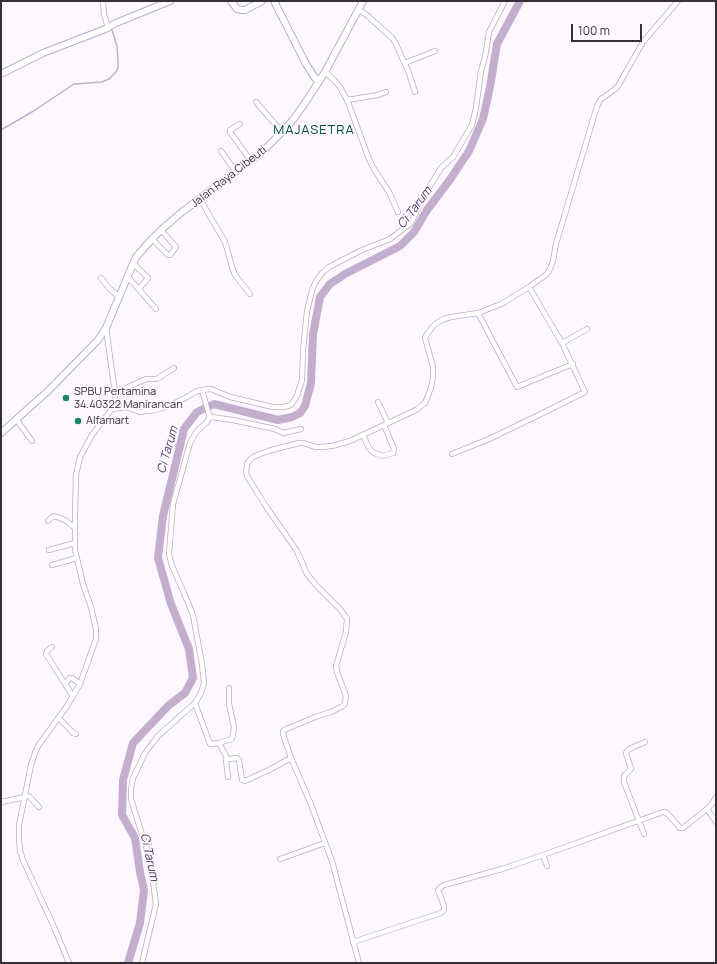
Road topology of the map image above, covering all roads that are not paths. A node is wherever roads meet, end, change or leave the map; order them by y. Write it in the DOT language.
graph roads {
  1 [pos="103,1"];
  2 [pos="170,1"];
  3 [pos="231,1"];
  4 [pos="262,1"];
  5 [pos="274,1"];
  6 [pos="363,1"];
  7 [pos="505,1"];
  8 [pos="678,1"];
  9 [pos="358,9"];
  10 [pos="109,27"];
  11 [pos="435,51"];
  12 [pos="404,63"];
  13 [pos="325,72"];
  14 [pos="1,74"];
  15 [pos="319,82"];
  16 [pos="386,92"];
  17 [pos="415,92"];
  18 [pos="347,100"];
  19 [pos="256,102"];
  20 [pos="240,124"];
  21 [pos="282,132"];
  22 [pos="221,151"];
  23 [pos="251,161"];
  24 [pos="236,172"];
  25 [pos="200,199"];
  26 [pos="398,212"];
  27 [pos="161,230"];
  28 [pos="152,239"];
  29 [pos="134,264"];
  30 [pos="128,277"];
  31 [pos="101,278"];
  32 [pos="529,287"];
  33 [pos="139,289"];
  34 [pos="250,294"];
  35 [pos="119,297"];
  36 [pos="156,309"];
  37 [pos="478,313"];
  38 [pos="106,328"];
  39 [pos="587,328"];
  40 [pos="562,343"];
  41 [pos="573,364"];
  42 [pos="174,368"];
  43 [pos="202,391"];
  44 [pos="115,393"];
  45 [pos="378,402"];
  46 [pos="112,408"];
  47 [pos="210,416"];
  48 [pos="16,419"];
  49 [pos="386,424"];
  50 [pos="301,429"];
  51 [pos="1,433"];
  52 [pos="363,435"];
  53 [pos="32,441"];
  54 [pos="452,454"];
  55 [pos="48,521"];
  56 [pos="75,528"];
  57 [pos="75,543"];
  58 [pos="49,550"];
  59 [pos="77,558"];
  60 [pos="52,564"];
  61 [pos="52,647"];
  62 [pos="65,684"];
  63 [pos="80,684"];
  64 [pos="229,688"];
  65 [pos="73,696"];
  66 [pos="195,703"];
  67 [pos="59,718"];
  68 [pos="76,734"];
  69 [pos="645,742"];
  70 [pos="219,743"];
  71 [pos="227,758"];
  72 [pos="291,758"];
  73 [pos="228,777"];
  74 [pos="25,796"];
  75 [pos="716,797"];
  76 [pos="1,802"];
  77 [pos="39,807"];
  78 [pos="707,809"];
  79 [pos="639,821"];
  80 [pos="716,822"];
  81 [pos="644,834"];
  82 [pos="325,843"];
  83 [pos="543,856"];
  84 [pos="280,859"];
  85 [pos="547,866"];
  86 [pos="353,942"];
  87 [pos="69,963"];
  88 [pos="142,963"];
  89 [pos="358,963"];
  1 -- 10 [label="street"];
  2 -- 10 [label="main road"];
  3 -- 4 [label="main road"];
  5 -- 15 [label="main road"];
  6 -- 9 [label="main road, Jalan Raya Cibeuti"];
  7 -- 43 [label="street"];
  8 -- 32 [label="street"];
  9 -- 12 [label="street"];
  9 -- 13 [label="main road, Jalan Raya Cibeuti"];
  10 -- 14 [label="main road"];
  11 -- 12 [label="street"];
  12 -- 17 [label="street"];
  13 -- 15 [label="main road, Jalan Raya Cibeuti"];
  13 -- 18 [label="street"];
  15 -- 21 [label="main road, Jalan Raya Cibeuti"];
  16 -- 18 [label="street"];
  18 -- 26 [label="street"];
  19 -- 21 [label="street"];
  20 -- 23 [label="street"];
  21 -- 23 [label="main road, Jalan Raya Cibeuti"];
  22 -- 24 [label="street"];
  23 -- 24 [label="main road, Jalan Raya Cibeuti"];
  24 -- 25 [label="main road, Jalan Raya Cibeuti"];
  25 -- 27 [label="main road, Jalan Raya Cibeuti"];
  25 -- 34 [label="street"];
  27 -- 28 [label="main road, Jalan Raya Cibeuti"];
  27 -- 28 [label="street"];
  28 -- 29 [label="main road, Jalan Raya Cibeuti"];
  29 -- 30 [label="main road, Jalan Raya Cibeuti"];
  29 -- 33 [label="street"];
  30 -- 33 [label="street"];
  30 -- 35 [label="main road, Jalan Raya Cibeuti"];
  31 -- 35 [label="street"];
  32 -- 37 [label="street"];
  32 -- 40 [label="street"];
  33 -- 36 [label="street"];
  35 -- 38 [label="main road, Jalan Raya Cibeuti"];
  37 -- 41 [label="street"];
  37 -- 49 [label="street"];
  38 -- 44 [label="street"];
  38 -- 48 [label="main road, Jalan Raya Cibeuti"];
  39 -- 40 [label="street"];
  40 -- 41 [label="street"];
  41 -- 54 [label="street"];
  42 -- 44 [label="street"];
  43 -- 46 [label="street"];
  43 -- 47 [label="street"];
  44 -- 46 [label="street"];
  45 -- 49 [label="street"];
  46 -- 56 [label="street"];
  47 -- 50 [label="street"];
  47 -- 66 [label="street"];
  48 -- 51 [label="main road, Jalan Raya Cibeuti"];
  48 -- 53 [label="street"];
  49 -- 52 [label="street"];
  49 -- 52 [label="street"];
  52 -- 72 [label="street"];
  55 -- 56 [label="street"];
  56 -- 57 [label="street"];
  57 -- 58 [label="street"];
  57 -- 59 [label="street"];
  59 -- 60 [label="street"];
  59 -- 63 [label="street"];
  61 -- 62 [label="street"];
  62 -- 63 [label="street"];
  62 -- 65 [label="street"];
  63 -- 65 [label="street"];
  64 -- 70 [label="street"];
  65 -- 67 [label="street"];
  66 -- 70 [label="street"];
  66 -- 88 [label="street"];
  67 -- 68 [label="street"];
  67 -- 74 [label="street"];
  69 -- 79 [label="street"];
  70 -- 71 [label="street"];
  71 -- 72 [label="street"];
  71 -- 73 [label="street"];
  72 -- 82 [label="street"];
  74 -- 76 [label="street"];
  74 -- 77 [label="street"];
  74 -- 87 [label="street"];
  75 -- 78 [label="street"];
  78 -- 79 [label="street"];
  78 -- 80 [label="street"];
  79 -- 81 [label="street"];
  79 -- 83 [label="street"];
  82 -- 84 [label="street"];
  82 -- 86 [label="street"];
  83 -- 85 [label="street"];
  83 -- 86 [label="street"];
  86 -- 89 [label="street"];
}
